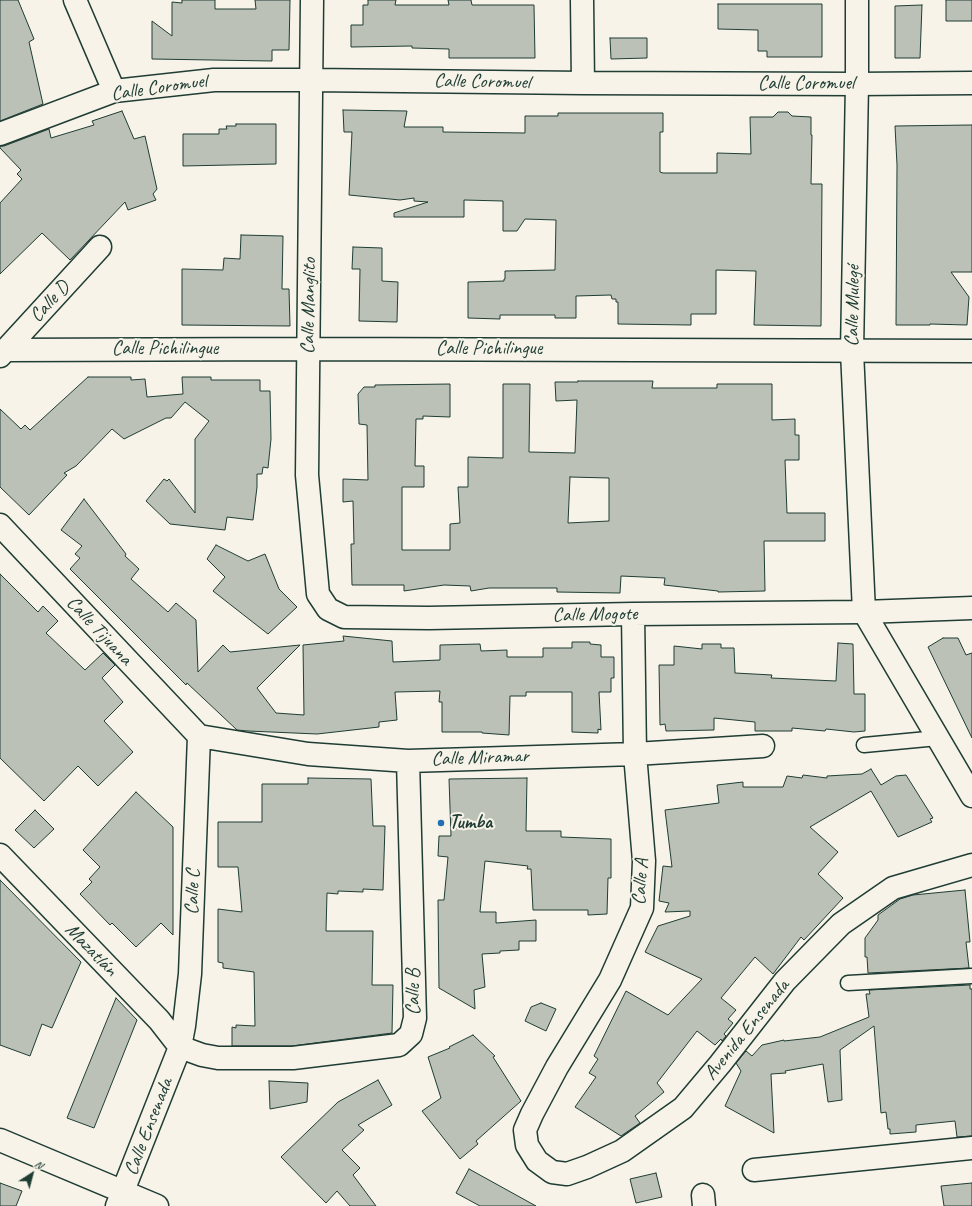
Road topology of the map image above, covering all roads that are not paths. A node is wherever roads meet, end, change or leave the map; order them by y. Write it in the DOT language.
graph roads {
  1 [pos="75,0"];
  2 [pos="312,0"];
  3 [pos="582,0"];
  4 [pos="857,0"];
  5 [pos="312,80"];
  6 [pos="583,83"];
  7 [pos="972,83"];
  8 [pos="857,84"];
  9 [pos="114,91"];
  10 [pos="0,134"];
  11 [pos="100,247"];
  12 [pos="308,349"];
  13 [pos="852,351"];
  14 [pos="972,351"];
  15 [pos="3,353"];
  16 [pos="0,525"];
  17 [pos="972,608"];
  18 [pos="328,609"];
  19 [pos="864,612"];
  20 [pos="633,614"];
  21 [pos="199,736"];
  22 [pos="938,738"];
  23 [pos="864,745"];
  24 [pos="763,746"];
  25 [pos="636,754"];
  26 [pos="408,760"];
  27 [pos="972,796"];
  28 [pos="0,855"];
  29 [pos="972,865"];
  30 [pos="972,976"];
  31 [pos="848,983"];
  32 [pos="180,1047"];
  33 [pos="0,1140"];
  34 [pos="527,1145"];
  35 [pos="972,1148"];
  36 [pos="754,1170"];
  37 [pos="120,1199"];
  38 [pos="157,1206"];
  1 -- 9 [label="street"];
  2 -- 5 [label="street, Calle Manglito"];
  3 -- 6 [label="street"];
  4 -- 8 [label="street, Calle Mulegé"];
  5 -- 6 [label="street, Calle Coromuel"];
  5 -- 9 [label="street, Calle Coromuel"];
  5 -- 12 [label="street, Calle Manglito"];
  6 -- 8 [label="street, Calle Coromuel"];
  7 -- 8 [label="street, Calle Coromuel"];
  8 -- 13 [label="street, Calle Mulegé"];
  9 -- 10 [label="street, Calle Coromuel"];
  11 -- 15 [label="street, Calle D"];
  12 -- 13 [label="street, Calle Pichilingue"];
  12 -- 15 [label="street, Calle Pichilingue"];
  12 -- 18 [label="street, Calle Manglito"];
  13 -- 14 [label="street, Calle Pichilingue"];
  13 -- 19 [label="street, Calle Mulegé"];
  16 -- 21 [label="street, Calle Tijuana"];
  17 -- 19 [label="street, Calle Mogote"];
  18 -- 20 [label="street, Calle Mogote"];
  19 -- 20 [label="street, Calle Mogote"];
  19 -- 22 [label="street"];
  20 -- 25 [label="street, Calle A"];
  21 -- 26 [label="street, Calle Miramar"];
  21 -- 32 [label="street, Calle C"];
  22 -- 23 [label="lane"];
  22 -- 27 [label="street"];
  24 -- 25 [label="street, Calle Miramar"];
  25 -- 26 [label="street, Calle Miramar"];
  25 -- 34 [label="street, Calle A"];
  26 -- 32 [label="street, Calle B"];
  28 -- 32 [label="street, Mazatlán"];
  29 -- 34 [label="street, Avenida Ensenada"];
  30 -- 31 [label="lane"];
  32 -- 37 [label="street, Calle Ensenada"];
  33 -- 37 [label="street"];
  35 -- 36 [label="street"];
  37 -- 38 [label="street"];
}
